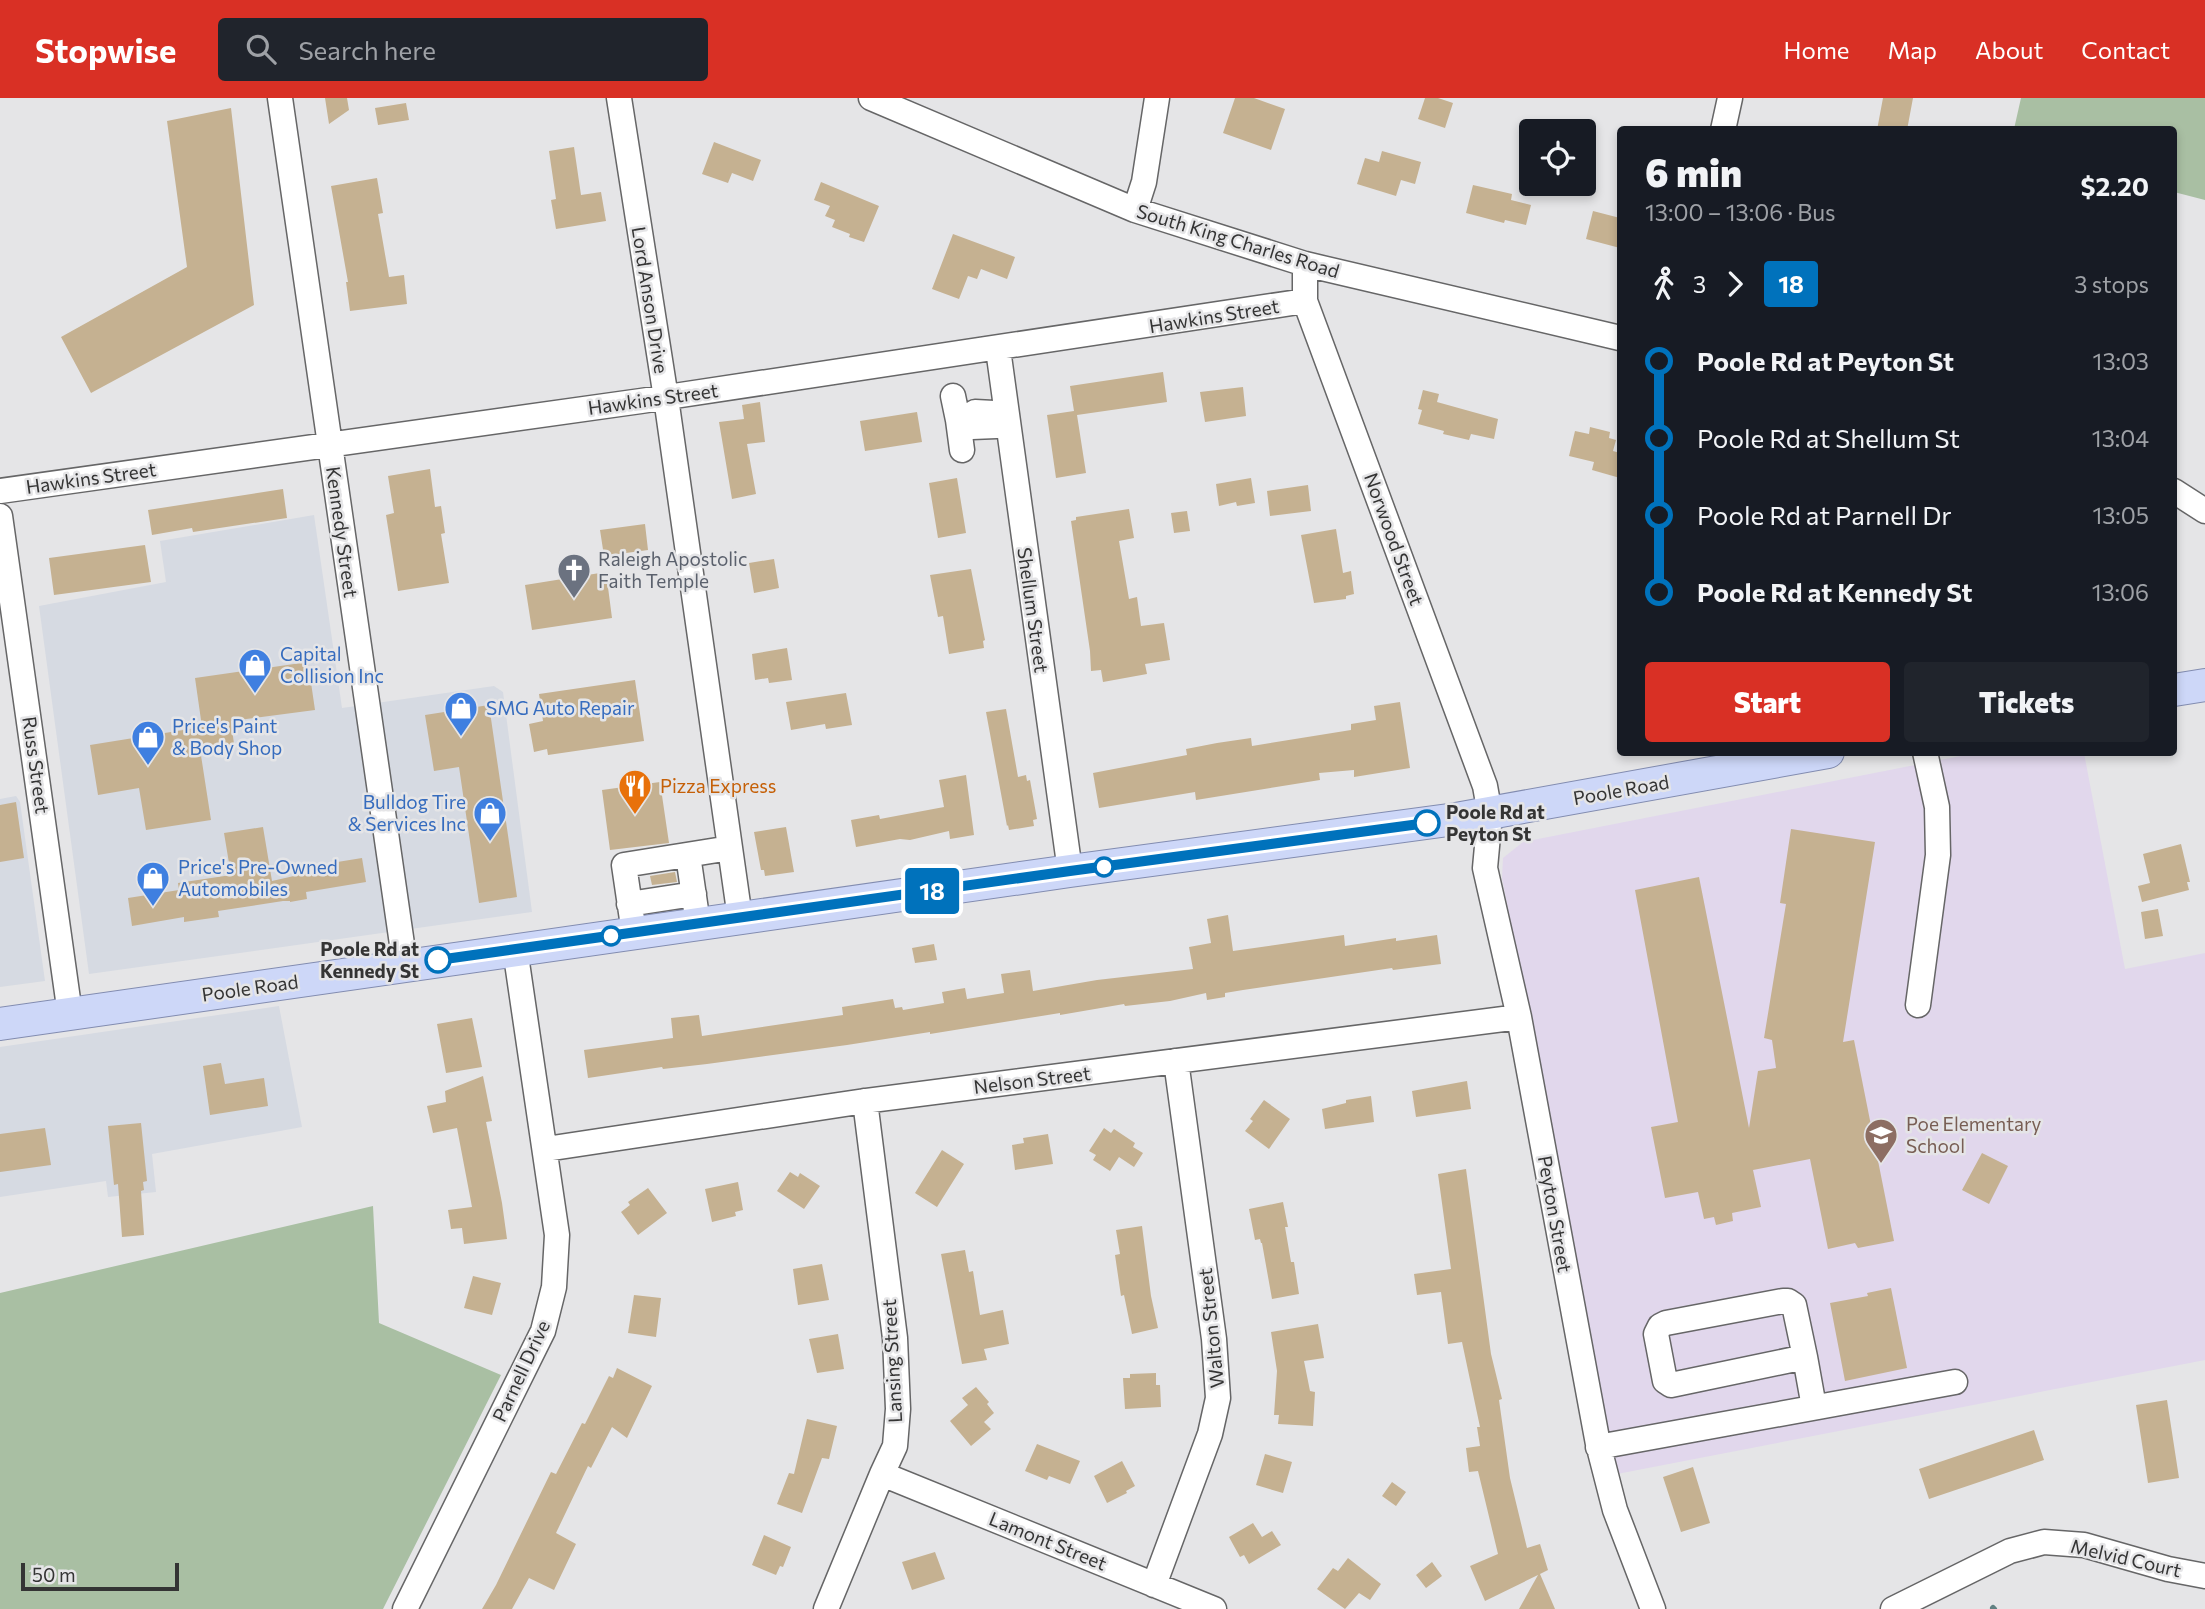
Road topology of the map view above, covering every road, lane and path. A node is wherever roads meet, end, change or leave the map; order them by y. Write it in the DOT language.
graph roads {
  1 [pos="280,98"];
  2 [pos="618,98"];
  3 [pos="871,98"];
  4 [pos="1157,98"];
  5 [pos="1730,98"];
  6 [pos="1724,126"];
  7 [pos="1135,210"];
  8 [pos="1305,264"];
  9 [pos="1305,302"];
  10 [pos="1617,337"];
  11 [pos="998,349"];
  12 [pos="666,398"];
  13 [pos="1004,419"];
  14 [pos="330,445"];
  15 [pos="962,450"];
  16 [pos="0,491"];
  17 [pos="2177,493"];
  18 [pos="2205,511"];
  19 [pos="0,516"];
  20 [pos="2205,685"];
  21 [pos="2177,690"];
  22 [pos="1806,756"];
  23 [pos="1926,756"];
  24 [pos="1490,814"];
  25 [pos="730,848"];
  26 [pos="688,855"];
  27 [pos="1070,871"];
  28 [pos="696,909"];
  29 [pos="632,918"];
  30 [pos="740,918"];
  31 [pos="515,949"];
  32 [pos="405,965"];
  33 [pos="1918,1005"];
  34 [pos="70,1014"];
  35 [pos="1519,1017"];
  36 [pos="0,1024"];
  37 [pos="1175,1061"];
  38 [pos="865,1101"];
  39 [pos="546,1149"];
  40 [pos="1805,1357"];
  41 [pos="1955,1382"];
  42 [pos="1814,1407"];
  43 [pos="1598,1447"];
  44 [pos="882,1474"];
  45 [pos="2205,1576"];
  46 [pos="1154,1584"];
  47 [pos="405,1609"];
  48 [pos="827,1609"];
  49 [pos="1214,1609"];
  50 [pos="1653,1609"];
  51 [pos="1893,1609"];
  1 -- 14 [label="street, Kennedy Street"];
  2 -- 12 [label="street, Lord Anson Drive"];
  3 -- 7 [label="street, South King Charles Road"];
  4 -- 7 [label="street"];
  5 -- 6 [label="street"];
  7 -- 8 [label="street, South King Charles Road"];
  8 -- 9 [label="street, Norwood Street"];
  8 -- 10 [label="street, South King Charles Road"];
  9 -- 11 [label="street, Hawkins Street"];
  9 -- 24 [label="street, Norwood Street"];
  11 -- 12 [label="street, Hawkins Street"];
  11 -- 13 [label="street, Shellum Street"];
  12 -- 14 [label="street, Hawkins Street"];
  12 -- 25 [label="street, Lord Anson Drive"];
  13 -- 15 [label="street"];
  13 -- 27 [label="street, Shellum Street"];
  14 -- 16 [label="street, Hawkins Street"];
  14 -- 32 [label="street, Kennedy Street"];
  17 -- 18 [label="street"];
  19 -- 34 [label="street, Russ Street"];
  20 -- 21 [label="main road"];
  22 -- 24 [label="main road, Poole Road"];
  23 -- 33 [label="street"];
  24 -- 27 [label="main road, Poole Road"];
  24 -- 35 [label="street, Peyton Street"];
  25 -- 26 [label="street"];
  25 -- 30 [label="street, Lord Anson Drive"];
  26 -- 28 [label="street"];
  26 -- 29 [label="street"];
  27 -- 30 [label="main road, Poole Road"];
  28 -- 29 [label="main road, Poole Road"];
  28 -- 30 [label="main road, Poole Road"];
  29 -- 31 [label="main road, Poole Road"];
  31 -- 32 [label="main road, Poole Road"];
  31 -- 39 [label="street, Parnell Drive"];
  32 -- 34 [label="main road, Poole Road"];
  34 -- 36 [label="main road, Poole Road"];
  35 -- 37 [label="street, Nelson Street"];
  35 -- 43 [label="street, Peyton Street"];
  37 -- 38 [label="street, Nelson Street"];
  37 -- 46 [label="street, Walton Street"];
  38 -- 39 [label="street, Nelson Street"];
  38 -- 44 [label="street, Lansing Street"];
  39 -- 47 [label="street, Parnell Drive"];
  40 -- 40 [label="street"];
  40 -- 42 [label="street"];
  41 -- 42 [label="street"];
  42 -- 43 [label="street"];
  43 -- 50 [label="street, Peyton Street"];
  44 -- 46 [label="street, Lamont Street"];
  44 -- 48 [label="street, Lansing Street"];
  45 -- 51 [label="street, Melvid Court"];
  46 -- 49 [label="street, Lamont Street"];
}
